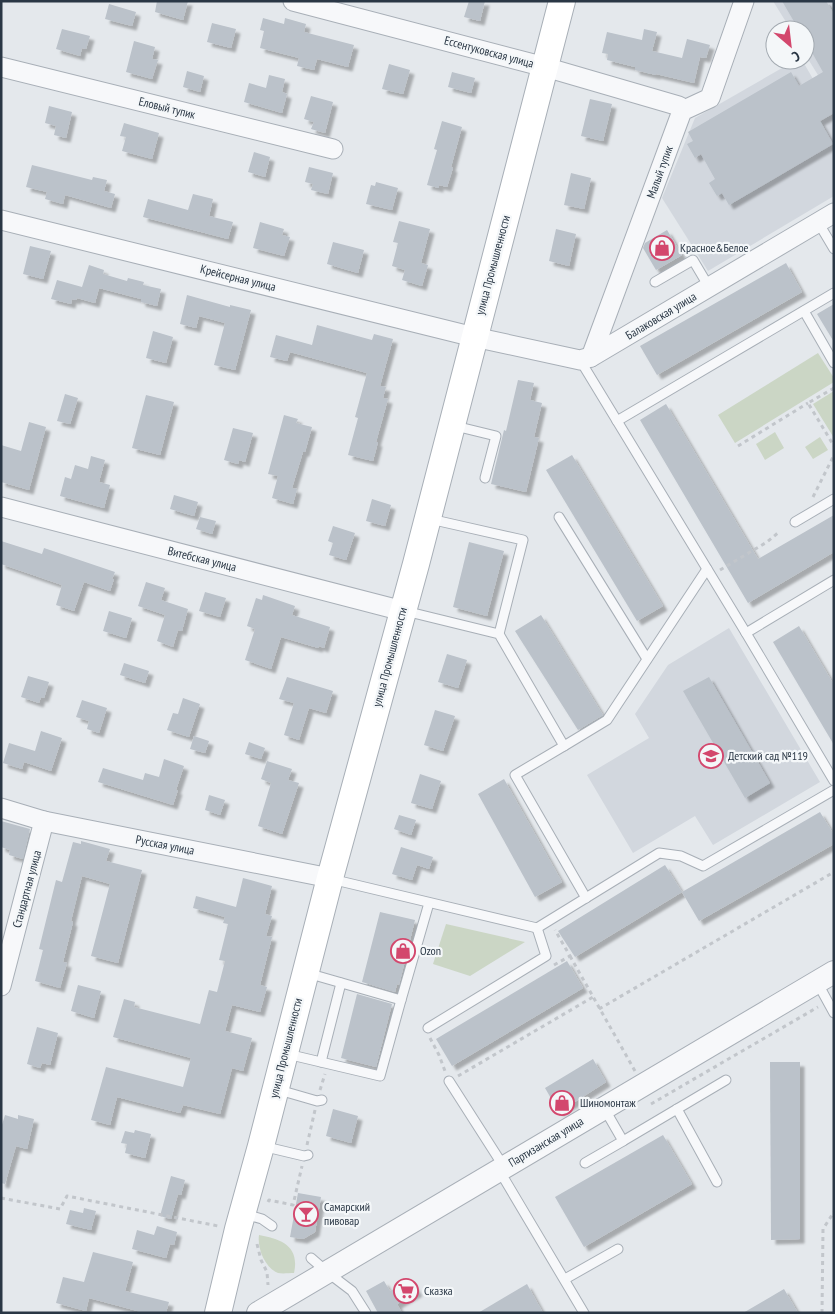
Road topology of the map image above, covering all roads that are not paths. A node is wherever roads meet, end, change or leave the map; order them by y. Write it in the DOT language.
graph roads {
  1 [pos="293,1"];
  2 [pos="562,1"];
  3 [pos="744,1"];
  4 [pos="545,67"];
  5 [pos="1,68"];
  6 [pos="682,111"];
  7 [pos="333,149"];
  8 [pos="826,217"];
  9 [pos="1,220"];
  10 [pos="834,248"];
  11 [pos="694,250"];
  12 [pos="693,260"];
  13 [pos="654,282"];
  14 [pos="709,287"];
  15 [pos="834,293"];
  16 [pos="804,311"];
  17 [pos="474,337"];
  18 [pos="586,359"];
  19 [pos="834,363"];
  20 [pos="617,421"];
  21 [pos="452,426"];
  22 [pos="485,478"];
  23 [pos="834,499"];
  24 [pos="1,507"];
  25 [pos="559,517"];
  26 [pos="428,518"];
  27 [pos="799,520"];
  28 [pos="709,572"];
  29 [pos="834,580"];
  30 [pos="403,611"];
  31 [pos="746,633"];
  32 [pos="499,634"];
  33 [pos="647,659"];
  34 [pos="564,746"];
  35 [pos="834,781"];
  36 [pos="834,790"];
  37 [pos="1,808"];
  38 [pos="44,821"];
  39 [pos="330,878"];
  40 [pos="586,898"];
  41 [pos="429,903"];
  42 [pos="536,928"];
  43 [pos="305,973"];
  44 [pos="825,977"];
  45 [pos="341,983"];
  46 [pos="1,986"];
  47 [pos="400,1000"];
  48 [pos="834,1013"];
  49 [pos="428,1028"];
  50 [pos="284,1054"];
  51 [pos="321,1062"];
  52 [pos="726,1080"];
  53 [pos="449,1081"];
  54 [pos="276,1089"];
  55 [pos="322,1100"];
  56 [pos="604,1108"];
  57 [pos="677,1109"];
  58 [pos="623,1140"];
  59 [pos="262,1146"];
  60 [pos="308,1155"];
  61 [pos="585,1163"];
  62 [pos="502,1168"];
  63 [pos="717,1182"];
  64 [pos="240,1221"];
  65 [pos="272,1226"];
  66 [pos="618,1249"];
  67 [pos="319,1265"];
  68 [pos="565,1279"];
  69 [pos="263,1310"];
  70 [pos="218,1313"];
  71 [pos="366,1313"];
  72 [pos="584,1313"];
  1 -- 4 [label="street, Ессентуковская улица"];
  2 -- 4 [label="main road, улица Промышленности"];
  3 -- 6 [label="street"];
  4 -- 6 [label="street, Ессентуковская улица"];
  4 -- 17 [label="main road, улица Промышленности"];
  5 -- 7 [label="street, Еловый тупик"];
  6 -- 18 [label="street, Малый тупик"];
  8 -- 10 [label="lane"];
  8 -- 14 [label="street, Балаковская улица"];
  9 -- 17 [label="street, Крейсерная улица"];
  11 -- 12 [label="lane"];
  12 -- 13 [label="lane"];
  12 -- 14 [label="lane"];
  14 -- 18 [label="street, Балаковская улица"];
  15 -- 16 [label="lane"];
  16 -- 19 [label="lane"];
  16 -- 20 [label="lane"];
  17 -- 18 [label="street"];
  17 -- 21 [label="main road, улица Промышленности"];
  18 -- 20 [label="lane"];
  20 -- 28 [label="lane"];
  21 -- 22 [label="lane"];
  21 -- 26 [label="main road, улица Промышленности"];
  23 -- 27 [label="lane"];
  24 -- 30 [label="street, Витебская улица"];
  25 -- 33 [label="lane"];
  26 -- 30 [label="main road, улица Промышленности"];
  26 -- 32 [label="lane"];
  28 -- 31 [label="lane"];
  28 -- 33 [label="lane"];
  29 -- 31 [label="lane"];
  30 -- 32 [label="lane"];
  30 -- 39 [label="main road, улица Промышленности"];
  31 -- 35 [label="lane"];
  32 -- 34 [label="lane"];
  33 -- 34 [label="lane"];
  34 -- 40 [label="lane"];
  36 -- 40 [label="lane"];
  37 -- 38 [label="street, Русская улица"];
  38 -- 39 [label="street, Русская улица"];
  38 -- 46 [label="street, Стандартная улица"];
  39 -- 41 [label="lane"];
  39 -- 43 [label="main road, улица Промышленности"];
  40 -- 42 [label="lane"];
  41 -- 42 [label="lane"];
  41 -- 47 [label="lane"];
  42 -- 49 [label="lane"];
  43 -- 45 [label="lane"];
  43 -- 50 [label="main road, улица Промышленности"];
  44 -- 48 [label="lane"];
  44 -- 56 [label="street, Партизанская улица"];
  45 -- 47 [label="lane"];
  45 -- 51 [label="lane"];
  47 -- 51 [label="lane"];
  50 -- 51 [label="lane"];
  50 -- 54 [label="main road, улица Промышленности"];
  52 -- 57 [label="lane"];
  53 -- 62 [label="lane"];
  54 -- 55 [label="lane"];
  54 -- 59 [label="main road, улица Промышленности"];
  56 -- 58 [label="lane"];
  56 -- 62 [label="street, Партизанская улица"];
  57 -- 58 [label="lane"];
  57 -- 63 [label="lane"];
  58 -- 61 [label="lane"];
  59 -- 60 [label="lane"];
  59 -- 64 [label="main road, улица Промышленности"];
  62 -- 67 [label="street, Партизанская улица"];
  62 -- 68 [label="lane"];
  64 -- 65 [label="lane"];
  64 -- 70 [label="main road, улица Промышленности"];
  66 -- 68 [label="lane"];
  67 -- 69 [label="street, Партизанская улица"];
  67 -- 71 [label="lane"];
  68 -- 72 [label="lane"];
}
